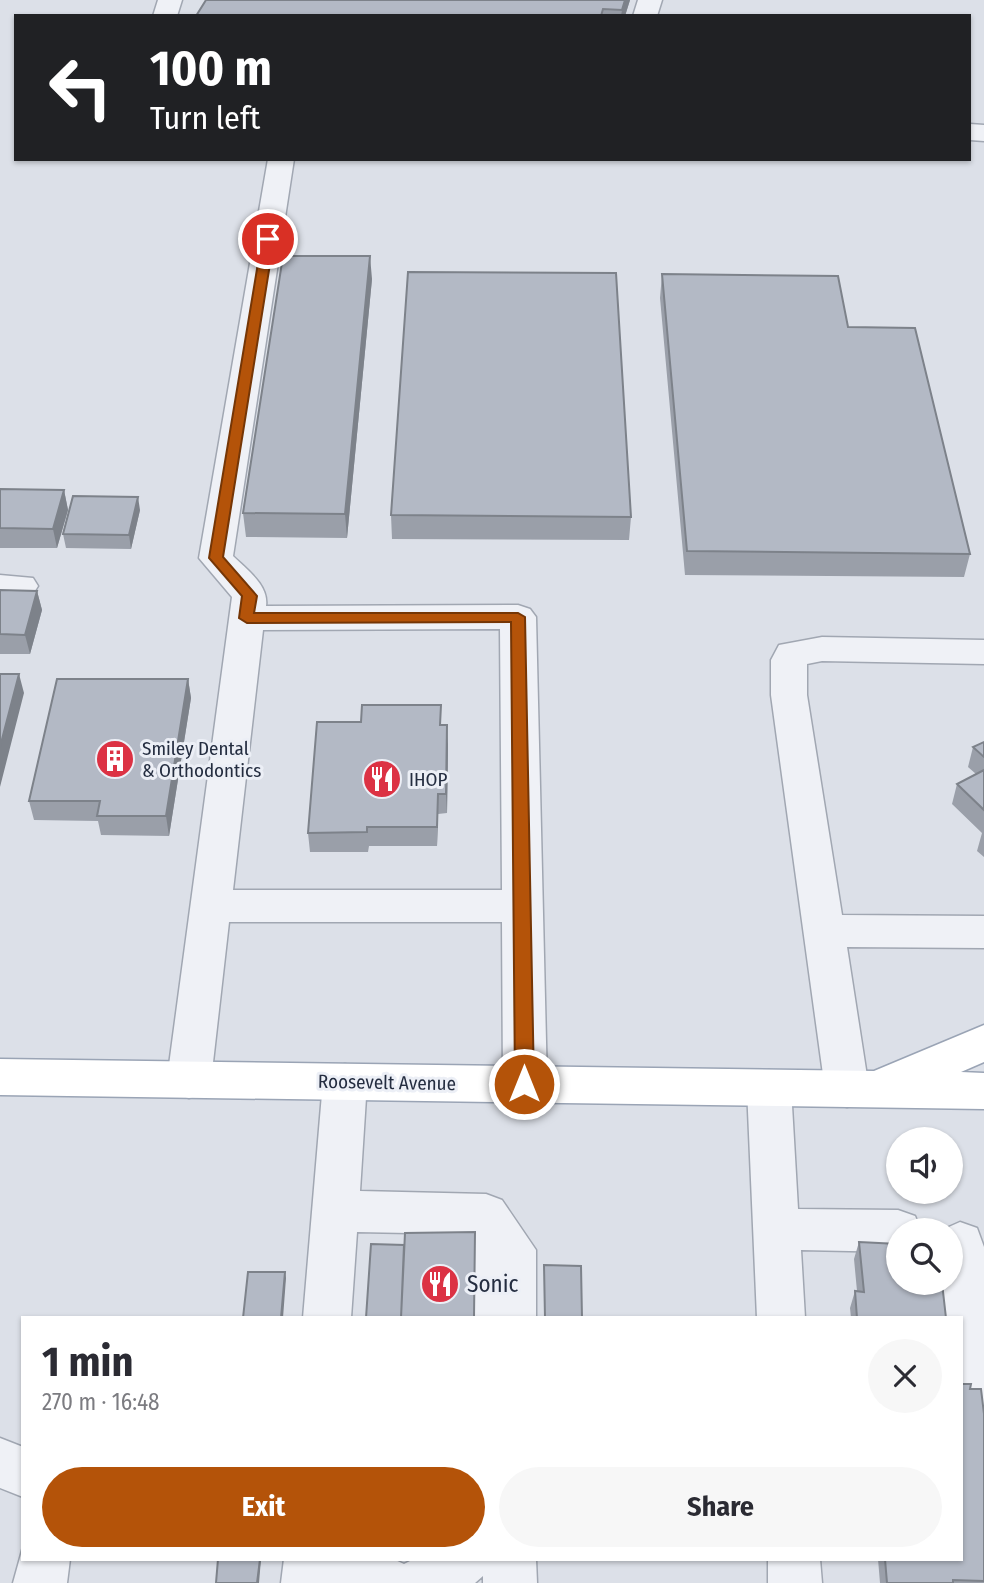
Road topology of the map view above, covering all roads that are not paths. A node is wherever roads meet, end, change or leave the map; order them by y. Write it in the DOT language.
graph roads {
  1 [pos="281,161"];
  2 [pos="247,618"];
  3 [pos="984,652"];
  4 [pos="211,906"];
  5 [pos="524,906"];
  6 [pos="825,931"];
  7 [pos="984,932"];
  8 [pos="984,1043"];
  9 [pos="0,1077"];
  10 [pos="189,1080"];
  11 [pos="345,1082"];
  12 [pos="524,1084"];
  13 [pos="769,1088"];
  14 [pos="862,1089"];
  15 [pos="980,1093"];
  16 [pos="335,1211"];
  17 [pos="486,1214"];
  18 [pos="777,1229"];
  19 [pos="886,1231"];
  20 [pos="965,1247"];
  21 [pos="327,1316"];
  22 [pos="483,1316"];
  23 [pos="512,1316"];
  24 [pos="781,1316"];
  25 [pos="984,1437"];
  26 [pos="0,1463"];
  27 [pos="21,1471"];
  28 [pos="44,1561"];
  29 [pos="310,1561"];
  30 [pos="350,1561"];
  31 [pos="461,1561"];
  32 [pos="510,1561"];
  33 [pos="794,1561"];
  34 [pos="40,1583"];
  35 [pos="308,1583"];
  36 [pos="386,1583"];
  37 [pos="421,1583"];
  38 [pos="510,1583"];
  39 [pos="795,1583"];
  1 -- 2 [label="lane"];
  2 -- 4 [label="lane"];
  2 -- 5 [label="lane"];
  3 -- 6 [label="lane"];
  4 -- 5 [label="lane"];
  4 -- 10 [label="lane"];
  5 -- 12 [label="lane"];
  6 -- 7 [label="lane"];
  6 -- 14 [label="lane"];
  8 -- 14 [label="main road"];
  9 -- 10 [label="main road, Roosevelt Avenue"];
  10 -- 11 [label="main road, Roosevelt Avenue"];
  11 -- 12 [label="main road, Roosevelt Avenue"];
  11 -- 16 [label="lane"];
  12 -- 13 [label="main road, Roosevelt Avenue"];
  13 -- 14 [label="main road, Roosevelt Avenue"];
  13 -- 18 [label="lane"];
  14 -- 15 [label="main road, Roosevelt Avenue"];
  16 -- 17 [label="lane"];
  16 -- 21 [label="lane"];
  17 -- 22 [label="lane"];
  17 -- 23 [label="lane"];
  18 -- 19 [label="lane"];
  18 -- 24 [label="lane"];
  20 -- 25 [label="lane"];
  26 -- 27 [label="lane"];
  28 -- 34 [label="lane"];
  29 -- 35 [label="lane"];
  30 -- 36 [label="lane"];
  31 -- 37 [label="lane"];
  32 -- 38 [label="lane"];
  33 -- 39 [label="lane"];
}
